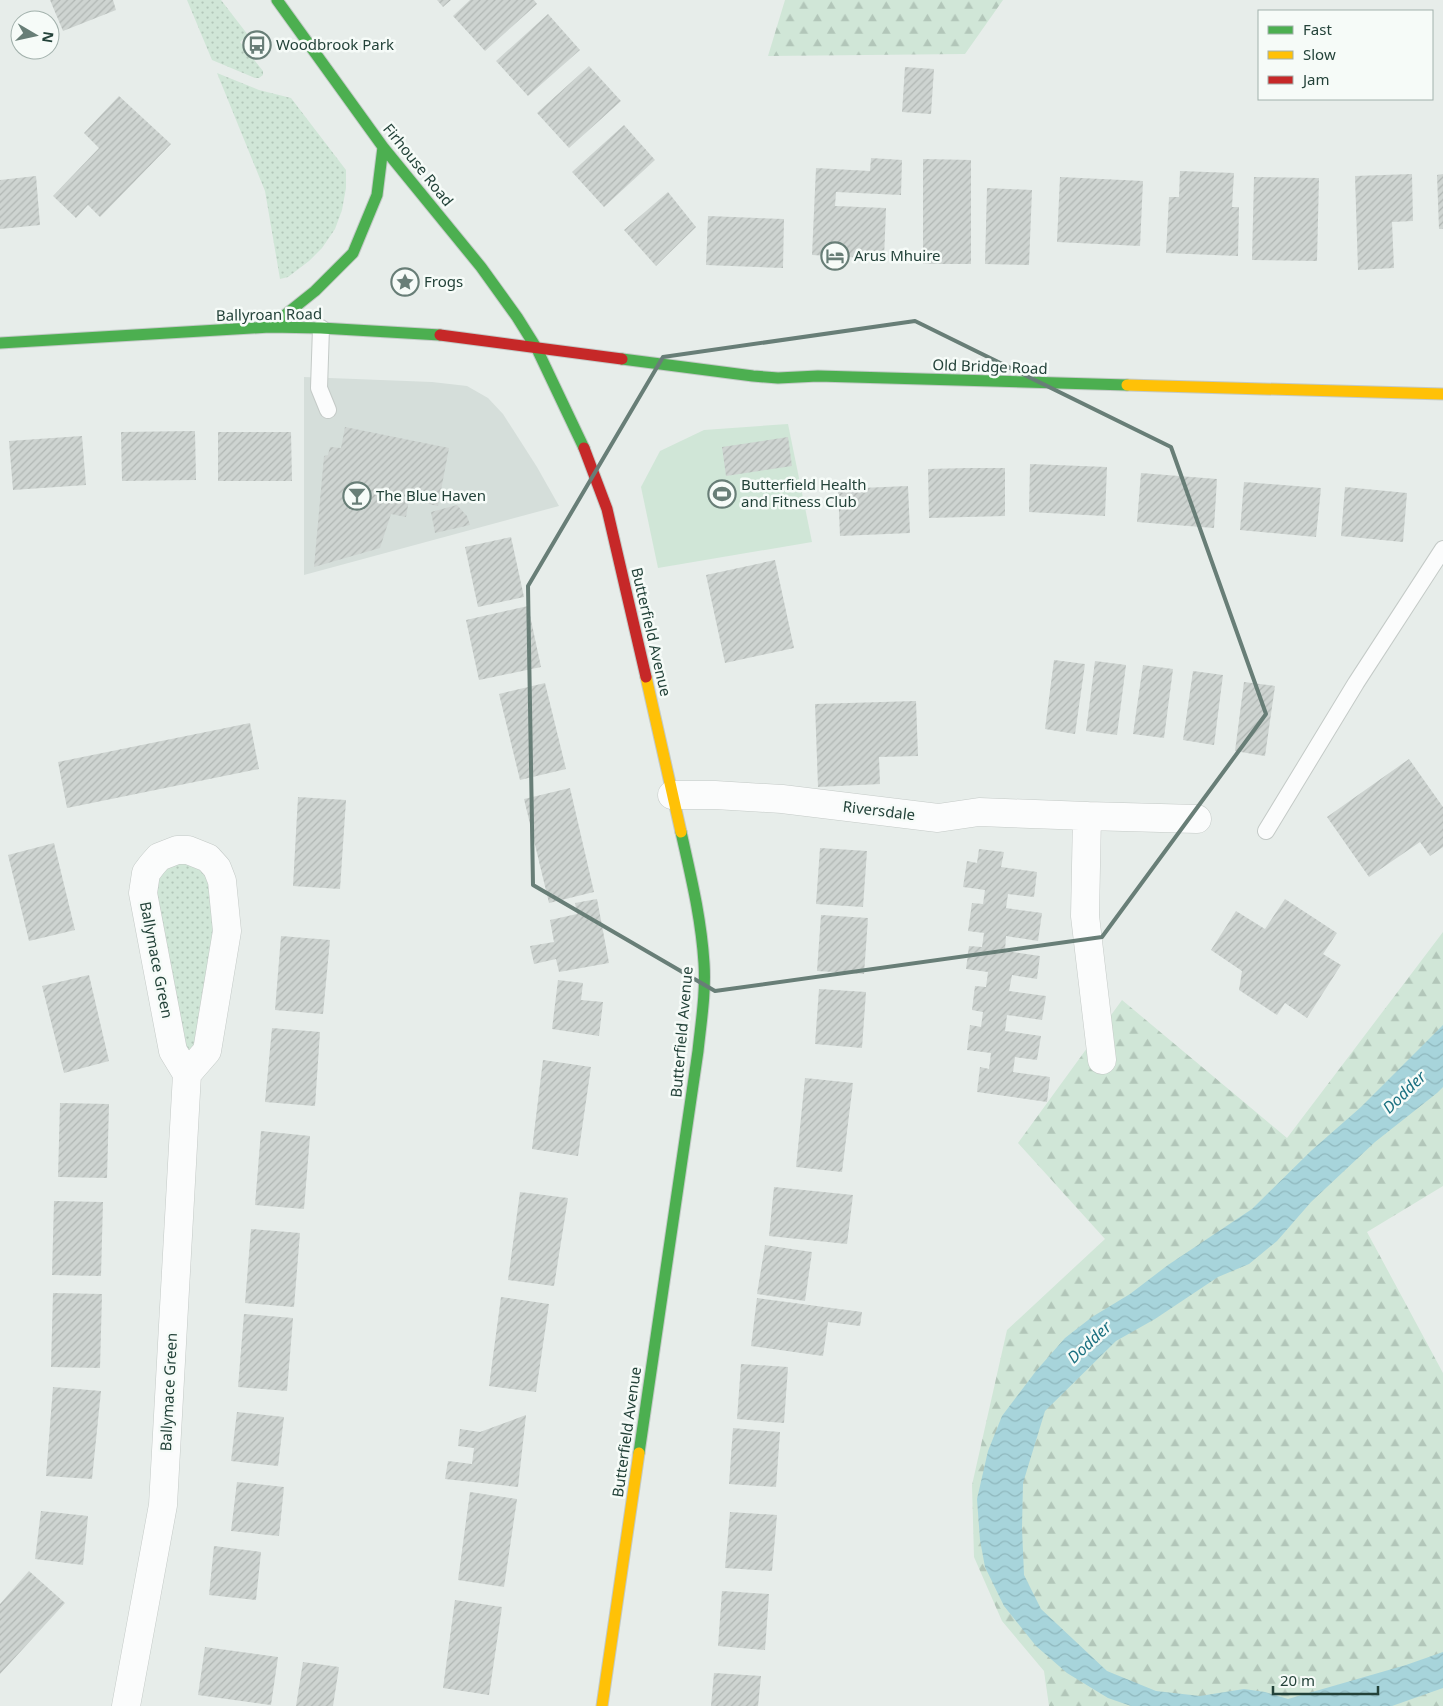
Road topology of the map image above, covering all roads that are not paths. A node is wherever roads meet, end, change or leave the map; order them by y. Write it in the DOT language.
graph roads {
  1 [pos="277,0"];
  2 [pos="383,147"];
  3 [pos="270,328"];
  4 [pos="321,328"];
  5 [pos="0,343"];
  6 [pos="537,349"];
  7 [pos="1443,394"];
  8 [pos="328,410"];
  9 [pos="1443,549"];
  10 [pos="672,795"];
  11 [pos="1086,816"];
  12 [pos="1197,819"];
  13 [pos="1266,831"];
  14 [pos="1102,1060"];
  15 [pos="188,1074"];
  16 [pos="126,1706"];
  17 [pos="602,1706"];
  1 -- 2 [label="main road, Firhouse Road"];
  2 -- 3 [label="main road"];
  2 -- 6 [label="main road, Firhouse Road"];
  3 -- 4 [label="main road, Ballyroan Road"];
  3 -- 5 [label="main road, Ballyroan Road"];
  4 -- 6 [label="main road, Ballyroan Road"];
  4 -- 8 [label="lane"];
  6 -- 7 [label="main road, Old Bridge Road"];
  6 -- 10 [label="main road, Butterfield Avenue"];
  9 -- 13 [label="lane"];
  10 -- 11 [label="street, Riversdale"];
  10 -- 17 [label="main road, Butterfield Avenue"];
  11 -- 12 [label="street, Riversdale"];
  11 -- 14 [label="street"];
  15 -- 15 [label="street, Ballymace Green"];
  15 -- 16 [label="street, Ballymace Green"];
}
